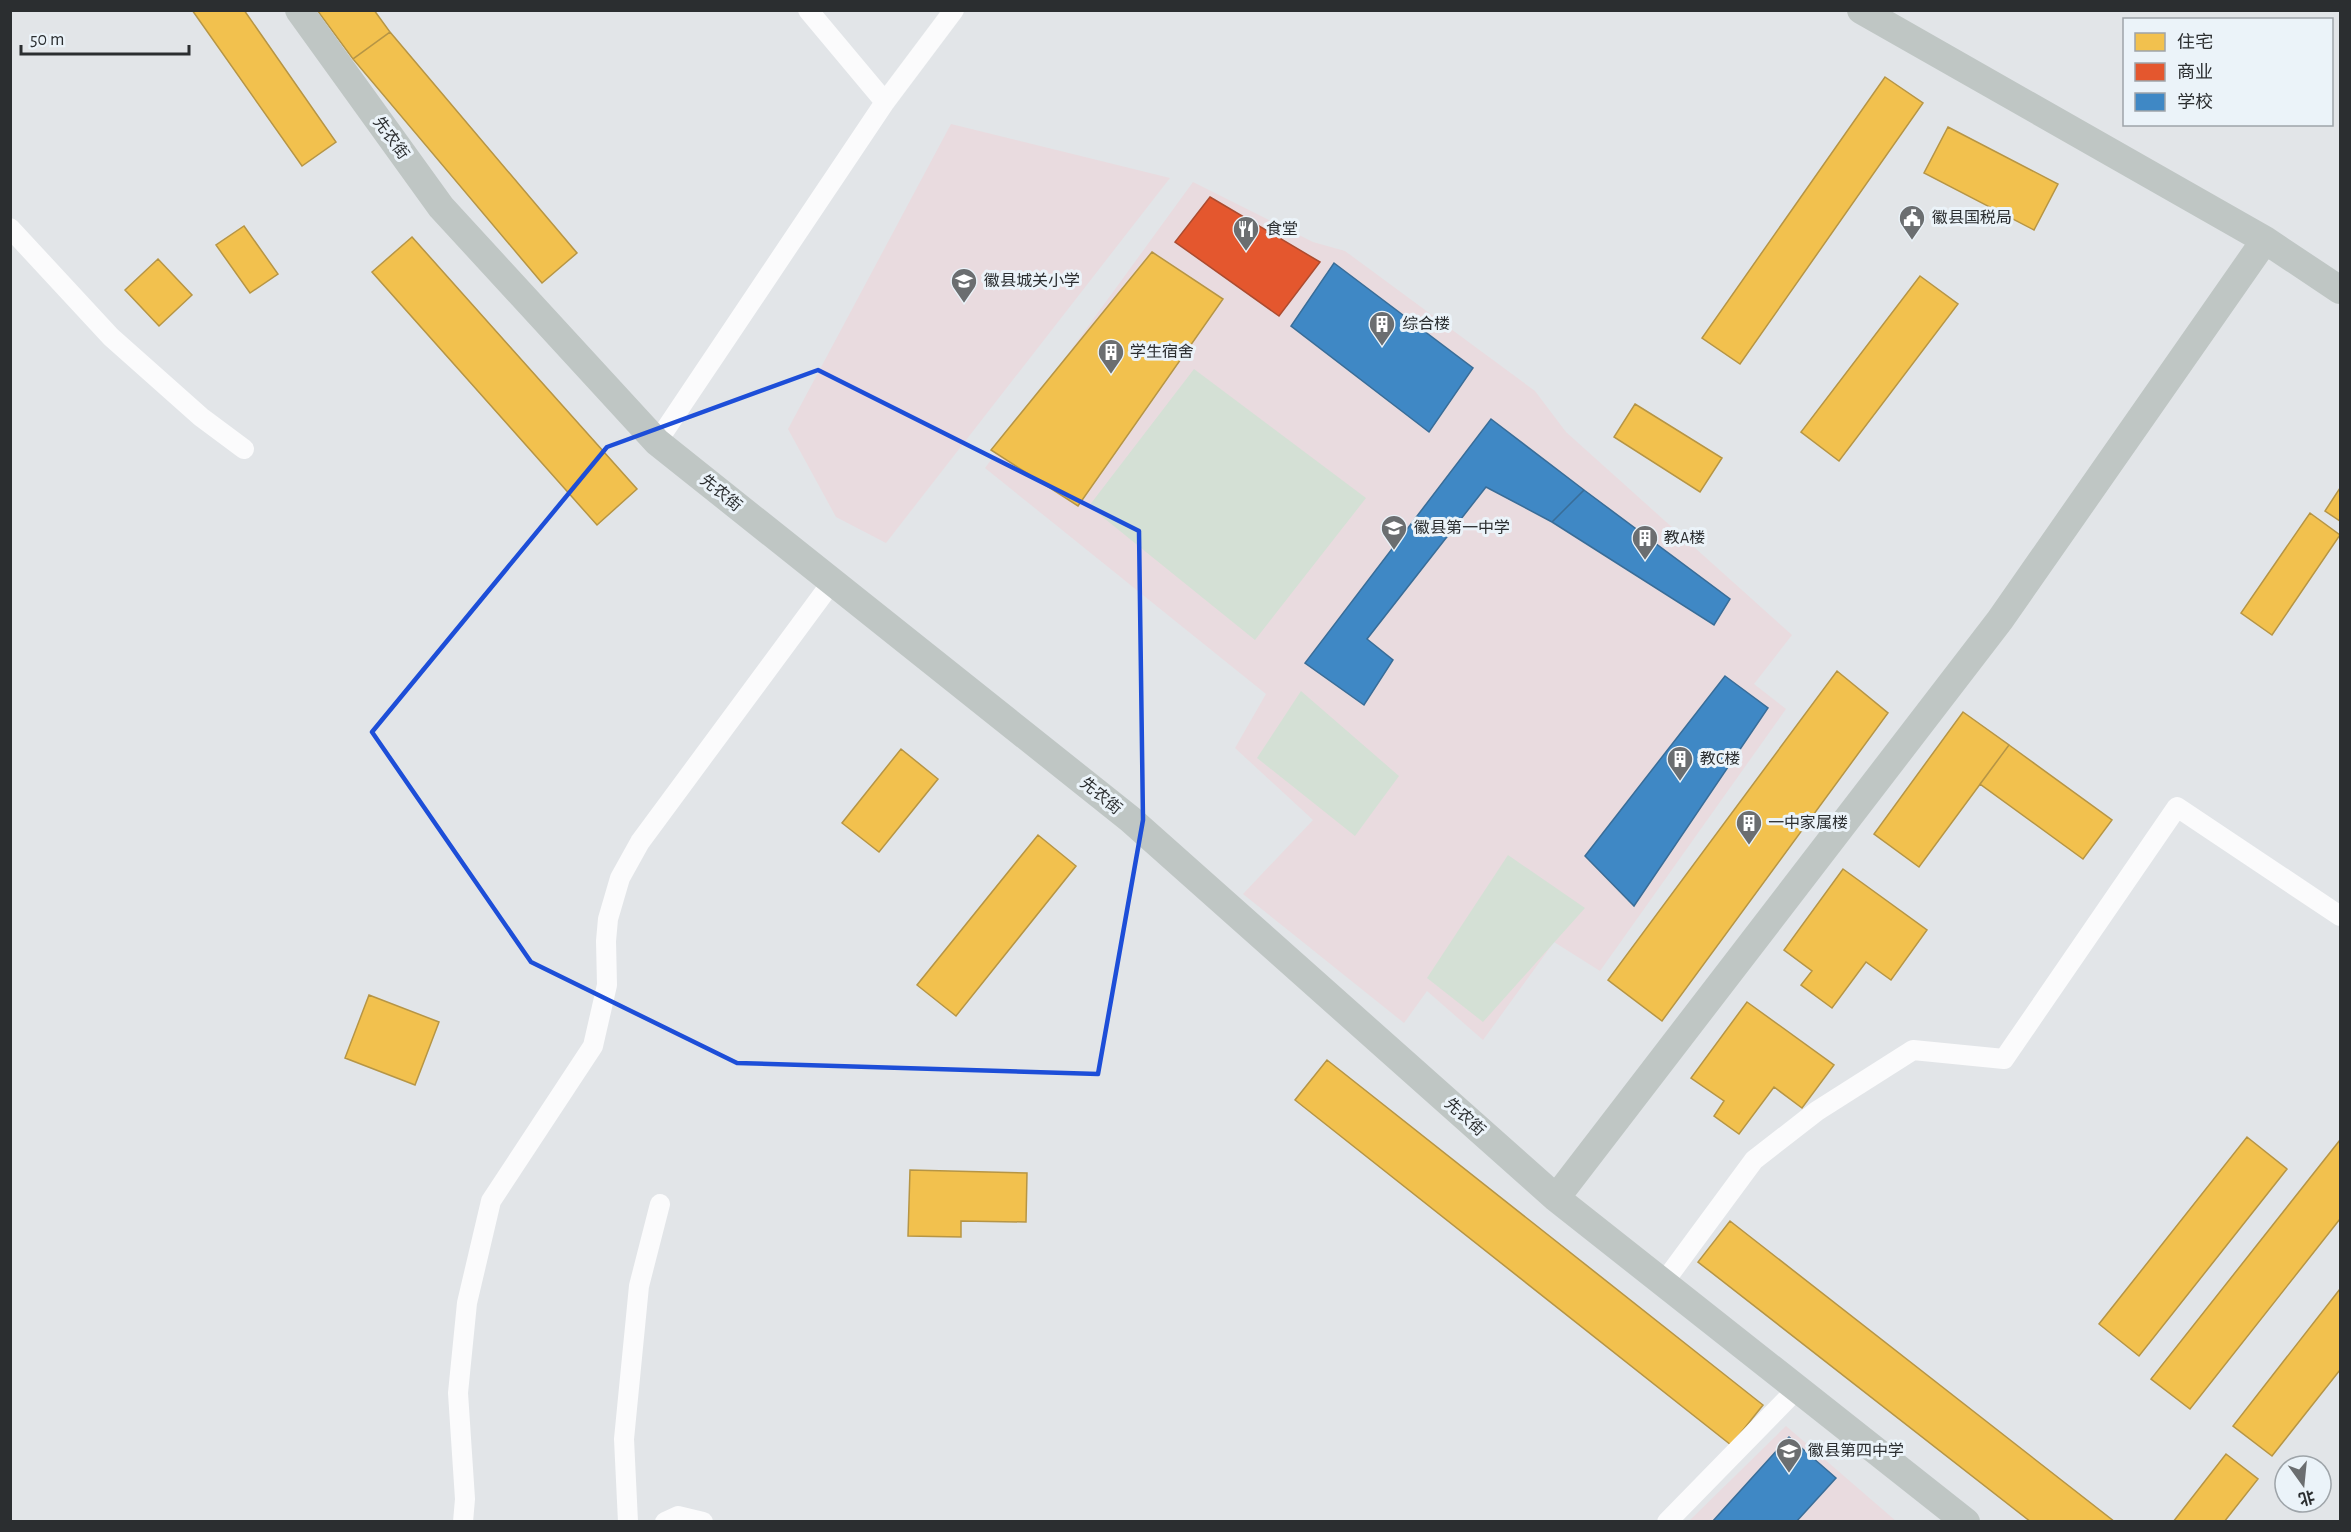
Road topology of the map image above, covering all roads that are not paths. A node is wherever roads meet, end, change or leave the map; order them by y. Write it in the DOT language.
graph roads {
  1 [pos="299,10"];
  2 [pos="808,10"];
  3 [pos="954,10"];
  4 [pos="1861,10"];
  5 [pos="885,102"];
  6 [pos="10,228"];
  7 [pos="2265,240"];
  8 [pos="2340,290"];
  9 [pos="657,442"];
  10 [pos="244,449"];
  11 [pos="832,582"];
  12 [pos="2340,916"];
  13 [pos="1556,1198"];
  14 [pos="660,1204"];
  15 [pos="1664,1282"];
  16 [pos="1797,1389"];
  17 [pos="672,1520"];
  18 [pos="463,1521"];
  19 [pos="628,1521"];
  20 [pos="703,1521"];
  21 [pos="1667,1521"];
  22 [pos="1966,1521"];
  1 -- 9 [label="main road, 先农街"];
  2 -- 5 [label="street"];
  3 -- 5 [label="street"];
  4 -- 7 [label="main road"];
  5 -- 9 [label="street"];
  6 -- 10 [label="street"];
  7 -- 8 [label="main road"];
  7 -- 13 [label="main road"];
  9 -- 11 [label="main road, 先农街"];
  11 -- 13 [label="main road, 先农街"];
  11 -- 18 [label="street"];
  12 -- 15 [label="street"];
  13 -- 15 [label="main road, 先农街"];
  14 -- 19 [label="street"];
  15 -- 16 [label="main road, 先农街"];
  16 -- 21 [label="street"];
  16 -- 22 [label="main road, 先农街"];
  17 -- 20 [label="street"];
}
